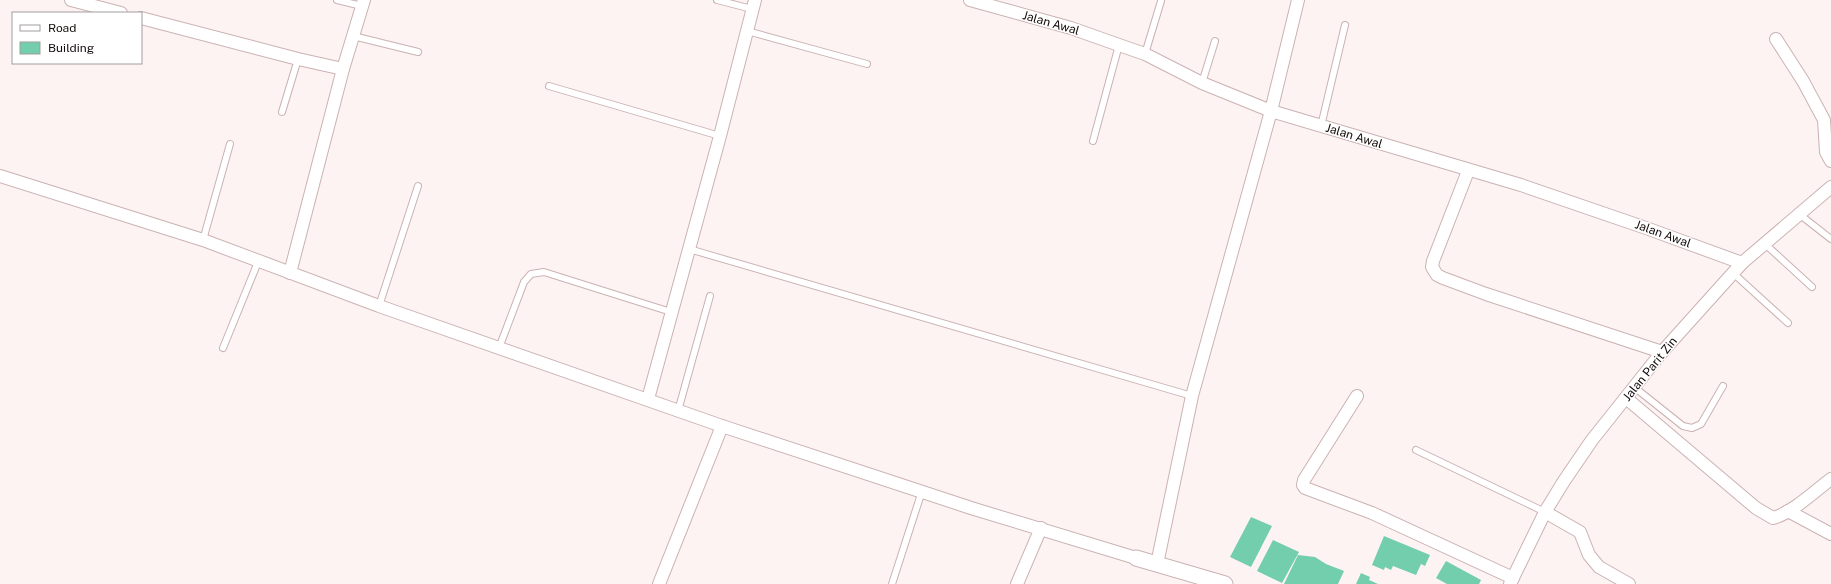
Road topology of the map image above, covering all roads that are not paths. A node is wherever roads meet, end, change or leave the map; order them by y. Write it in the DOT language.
graph roads {
  1 [pos="72,0"];
  2 [pos="337,0"];
  3 [pos="717,0"];
  4 [pos="970,0"];
  5 [pos="1298,0"];
  6 [pos="1161,2"];
  7 [pos="363,3"];
  8 [pos="753,5"];
  9 [pos="117,12"];
  10 [pos="142,18"];
  11 [pos="1345,25"];
  12 [pos="747,31"];
  13 [pos="353,36"];
  14 [pos="1776,39"];
  15 [pos="1215,41"];
  16 [pos="1119,45"];
  17 [pos="418,52"];
  18 [pos="1145,54"];
  19 [pos="298,59"];
  20 [pos="867,64"];
  21 [pos="344,69"];
  22 [pos="1202,83"];
  23 [pos="549,86"];
  24 [pos="1271,111"];
  25 [pos="282,112"];
  26 [pos="1828,118"];
  27 [pos="1321,126"];
  28 [pos="720,136"];
  29 [pos="1093,141"];
  30 [pos="230,144"];
  31 [pos="1831,161"];
  32 [pos="1468,171"];
  33 [pos="0,176"];
  34 [pos="418,186"];
  35 [pos="1831,188"];
  36 [pos="1799,214"];
  37 [pos="1831,239"];
  38 [pos="203,240"];
  39 [pos="1765,244"];
  40 [pos="689,249"];
  41 [pos="258,262"];
  42 [pos="1742,263"];
  43 [pos="290,273"];
  44 [pos="1733,273"];
  45 [pos="1812,287"];
  46 [pos="710,296"];
  47 [pos="379,306"];
  48 [pos="671,312"];
  49 [pos="1788,323"];
  50 [pos="223,348"];
  51 [pos="499,348"];
  52 [pos="1662,352"];
  53 [pos="1723,386"];
  54 [pos="1634,387"];
  55 [pos="1189,395"];
  56 [pos="1357,396"];
  57 [pos="1626,398"];
  58 [pos="648,399"];
  59 [pos="678,411"];
  60 [pos="722,426"];
  61 [pos="1416,450"];
  62 [pos="1831,479"];
  63 [pos="922,491"];
  64 [pos="1788,511"];
  65 [pos="1545,512"];
  66 [pos="1041,528"];
  67 [pos="1831,534"];
  68 [pos="1145,561"];
  69 [pos="1511,581"];
  70 [pos="659,584"];
  71 [pos="892,584"];
  72 [pos="1017,584"];
  73 [pos="1225,584"];
  74 [pos="1628,584"];
  1 -- 9 [label="street"];
  2 -- 7 [label="lane"];
  3 -- 8 [label="lane"];
  4 -- 16 [label="street, Jalan Awal"];
  5 -- 24 [label="street"];
  6 -- 18 [label="lane"];
  7 -- 13 [label="street"];
  8 -- 12 [label="street"];
  10 -- 19 [label="street"];
  11 -- 27 [label="lane"];
  12 -- 20 [label="lane"];
  12 -- 28 [label="street"];
  13 -- 17 [label="lane"];
  13 -- 21 [label="street"];
  14 -- 26 [label="street"];
  15 -- 22 [label="lane"];
  16 -- 18 [label="street, Jalan Awal"];
  16 -- 29 [label="lane"];
  18 -- 22 [label="street, Jalan Awal"];
  19 -- 21 [label="street"];
  19 -- 25 [label="lane"];
  21 -- 43 [label="street"];
  22 -- 24 [label="street, Jalan Awal"];
  23 -- 28 [label="lane"];
  24 -- 27 [label="street, Jalan Awal"];
  24 -- 55 [label="street"];
  26 -- 31 [label="street"];
  27 -- 32 [label="street, Jalan Awal"];
  28 -- 40 [label="street"];
  30 -- 38 [label="lane"];
  32 -- 42 [label="street, Jalan Awal"];
  32 -- 52 [label="street"];
  33 -- 38 [label="street"];
  34 -- 47 [label="lane"];
  35 -- 36 [label="street, Jalan Parit Zin"];
  36 -- 37 [label="lane"];
  36 -- 39 [label="street, Jalan Parit Zin"];
  38 -- 41 [label="street"];
  39 -- 42 [label="street, Jalan Parit Zin"];
  39 -- 45 [label="lane"];
  40 -- 48 [label="street"];
  40 -- 55 [label="lane"];
  41 -- 43 [label="street"];
  41 -- 50 [label="lane"];
  42 -- 44 [label="street, Jalan Parit Zin"];
  43 -- 47 [label="street"];
  44 -- 49 [label="lane"];
  44 -- 52 [label="street, Jalan Parit Zin"];
  46 -- 59 [label="lane"];
  47 -- 51 [label="street"];
  48 -- 51 [label="lane"];
  48 -- 58 [label="street"];
  51 -- 58 [label="street"];
  52 -- 54 [label="street, Jalan Parit Zin"];
  53 -- 54 [label="lane"];
  54 -- 57 [label="street, Jalan Parit Zin"];
  55 -- 68 [label="street"];
  56 -- 69 [label="street"];
  57 -- 64 [label="street"];
  57 -- 65 [label="street, Jalan Parit Zin"];
  58 -- 59 [label="street"];
  59 -- 60 [label="street"];
  60 -- 63 [label="street"];
  60 -- 70 [label="street"];
  61 -- 65 [label="lane"];
  62 -- 64 [label="street"];
  63 -- 66 [label="street"];
  63 -- 71 [label="lane"];
  64 -- 67 [label="street"];
  65 -- 69 [label="street, Jalan Parit Zin"];
  65 -- 74 [label="street"];
  66 -- 68 [label="street"];
  66 -- 72 [label="street"];
  68 -- 73 [label="street"];
}
